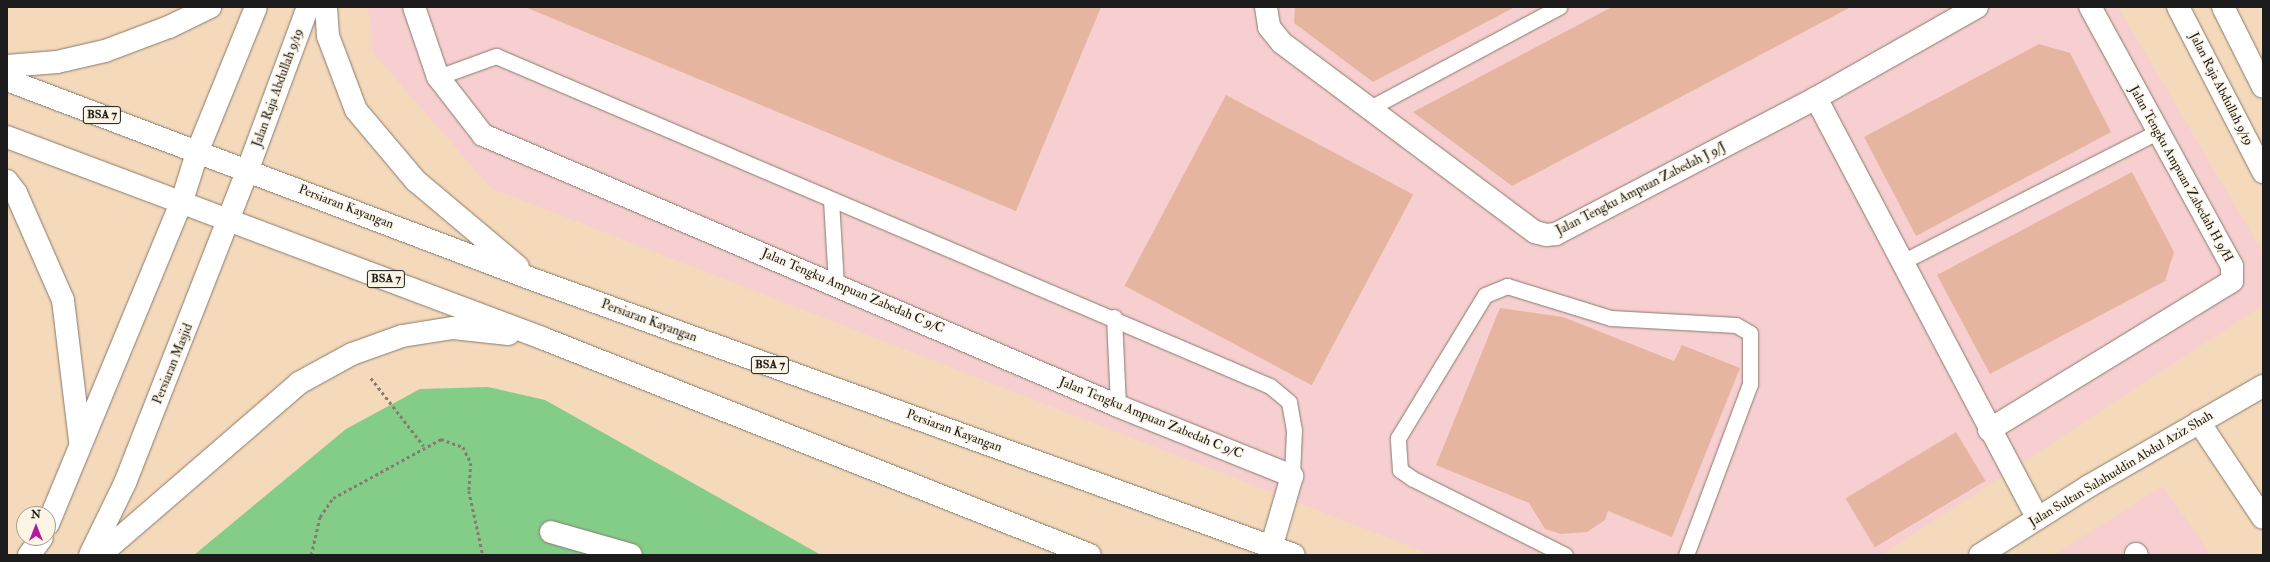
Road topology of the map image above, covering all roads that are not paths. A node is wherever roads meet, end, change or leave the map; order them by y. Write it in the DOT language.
graph roads {
  1 [pos="210,7"];
  2 [pos="256,7"];
  3 [pos="308,7"];
  4 [pos="326,7"];
  5 [pos="414,7"];
  6 [pos="1559,7"];
  7 [pos="1977,7"];
  8 [pos="2090,7"];
  9 [pos="2178,7"];
  10 [pos="2223,7"];
  11 [pos="1267,17"];
  12 [pos="7,66"];
  13 [pos="438,77"];
  14 [pos="7,80"];
  15 [pos="2263,87"];
  16 [pos="1816,98"];
  17 [pos="1368,109"];
  18 [pos="2157,132"];
  19 [pos="7,137"];
  20 [pos="198,150"];
  21 [pos="248,169"];
  22 [pos="2263,172"];
  23 [pos="7,181"];
  24 [pos="831,200"];
  25 [pos="182,201"];
  26 [pos="230,219"];
  27 [pos="1900,264"];
  28 [pos="532,279"];
  29 [pos="836,283"];
  30 [pos="1114,316"];
  31 [pos="542,338"];
  32 [pos="2263,386"];
  33 [pos="1118,406"];
  34 [pos="2199,422"];
  35 [pos="1989,430"];
  36 [pos="81,446"];
  37 [pos="1292,476"];
  38 [pos="56,506"];
  39 [pos="2261,510"];
  40 [pos="2037,517"];
  41 [pos="551,532"];
  42 [pos="36,546"];
  43 [pos="1272,546"];
  44 [pos="29,555"];
  45 [pos="90,555"];
  46 [pos="100,555"];
  47 [pos="631,555"];
  48 [pos="1090,555"];
  49 [pos="1294,555"];
  50 [pos="1565,555"];
  51 [pos="1686,555"];
  52 [pos="1980,555"];
  1 -- 12 [label="main road"];
  2 -- 20 [label="main road"];
  3 -- 21 [label="main road, Jalan Raja Abdullah 9/19"];
  4 -- 28 [label="main road"];
  5 -- 13 [label="main road, Jalan Tengku Ampuan Zabedah C 9/C"];
  6 -- 17 [label="lane"];
  7 -- 16 [label="main road, Jalan Tengku Ampuan Zabedah J 9/J"];
  8 -- 18 [label="main road, Jalan Tengku Ampuan Zabedah H 9/H"];
  9 -- 22 [label="main road, Jalan Raja Abdullah 9/19"];
  10 -- 15 [label="main road"];
  11 -- 17 [label="main road, Jalan Tengku Ampuan Zabedah J 9/J"];
  13 -- 24 [label="lane"];
  13 -- 29 [label="main road, Jalan Tengku Ampuan Zabedah C 9/C"];
  14 -- 20 [label="main road, Persiaran Kayangan / BSA 7"];
  16 -- 17 [label="main road, Jalan Tengku Ampuan Zabedah J 9/J"];
  16 -- 27 [label="main road"];
  18 -- 27 [label="lane"];
  18 -- 35 [label="main road, Jalan Tengku Ampuan Zabedah H 9/H"];
  19 -- 25 [label="main road, BSA 7"];
  20 -- 21 [label="main road, Persiaran Kayangan / BSA 7"];
  20 -- 25 [label="main road"];
  21 -- 26 [label="main road, Persiaran Masjid"];
  21 -- 28 [label="main road, Persiaran Kayangan / BSA 7"];
  23 -- 36 [label="main road"];
  24 -- 29 [label="lane"];
  24 -- 30 [label="lane"];
  25 -- 26 [label="main road, BSA 7"];
  25 -- 36 [label="main road"];
  26 -- 31 [label="main road, BSA 7"];
  26 -- 45 [label="main road, Persiaran Masjid"];
  27 -- 35 [label="main road"];
  28 -- 43 [label="main road, Persiaran Kayangan / BSA 7"];
  29 -- 33 [label="main road, Jalan Tengku Ampuan Zabedah C 9/C"];
  30 -- 33 [label="lane"];
  30 -- 37 [label="lane"];
  31 -- 46 [label="main road"];
  31 -- 48 [label="main road, BSA 7"];
  32 -- 34 [label="main road, Jalan Sultan Salahuddin Abdul Aziz Shah"];
  33 -- 37 [label="main road, Jalan Tengku Ampuan Zabedah C 9/C"];
  34 -- 39 [label="main road"];
  34 -- 40 [label="main road, Jalan Sultan Salahuddin Abdul Aziz Shah"];
  35 -- 40 [label="main road"];
  36 -- 38 [label="main road"];
  37 -- 43 [label="main road"];
  40 -- 52 [label="main road, Jalan Sultan Salahuddin Abdul Aziz Shah"];
  41 -- 47 [label="main road"];
  42 -- 44 [label="main road"];
  43 -- 49 [label="main road, Persiaran Kayangan / BSA 7"];
  50 -- 51 [label="lane"];
}
